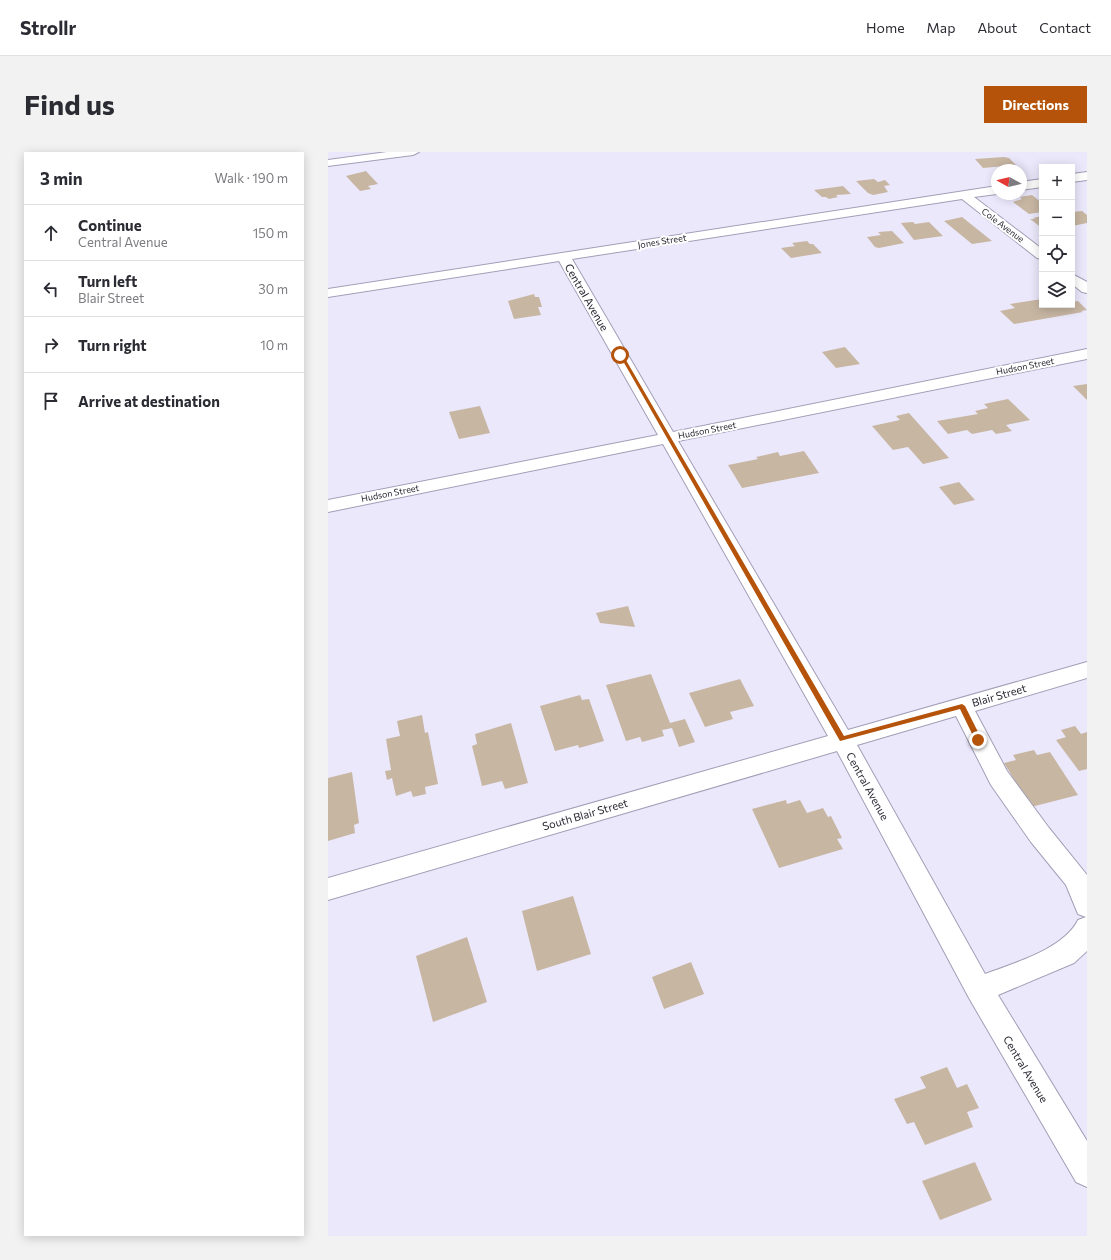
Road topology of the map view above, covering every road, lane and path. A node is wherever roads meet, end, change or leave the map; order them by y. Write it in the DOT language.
graph roads {
  1 [pos="413,152"];
  2 [pos="328,163"];
  3 [pos="1087,176"];
  4 [pos="1075,178"];
  5 [pos="1039,183"];
  6 [pos="1027,185"];
  7 [pos="991,191"];
  8 [pos="964,195"];
  9 [pos="1039,253"];
  10 [pos="563,256"];
  11 [pos="1075,280"];
  12 [pos="1087,289"];
  13 [pos="328,293"];
  14 [pos="1087,354"];
  15 [pos="668,438"];
  16 [pos="328,506"];
  17 [pos="1087,670"];
  18 [pos="962,706"];
  19 [pos="842,739"];
  20 [pos="328,888"];
  21 [pos="1087,906"];
  22 [pos="1087,929"];
  23 [pos="979,990"];
  24 [pos="1087,1171"];
  1 -- 2 [label="street"];
  3 -- 4 [label="street"];
  5 -- 6 [label="street"];
  7 -- 8 [label="street, Jones Street"];
  8 -- 9 [label="street, Cole Avenue"];
  8 -- 10 [label="street, Jones Street"];
  10 -- 13 [label="street, Jones Street"];
  10 -- 15 [label="street, Central Avenue"];
  11 -- 12 [label="street"];
  14 -- 15 [label="street, Hudson Street"];
  15 -- 16 [label="street, Hudson Street"];
  15 -- 19 [label="street, Central Avenue"];
  17 -- 18 [label="street, Blair Street"];
  18 -- 19 [label="street, Blair Street"];
  18 -- 21 [label="street"];
  19 -- 20 [label="street, South Blair Street"];
  19 -- 23 [label="street, Central Avenue"];
  22 -- 23 [label="street"];
  23 -- 24 [label="street, Central Avenue"];
}
